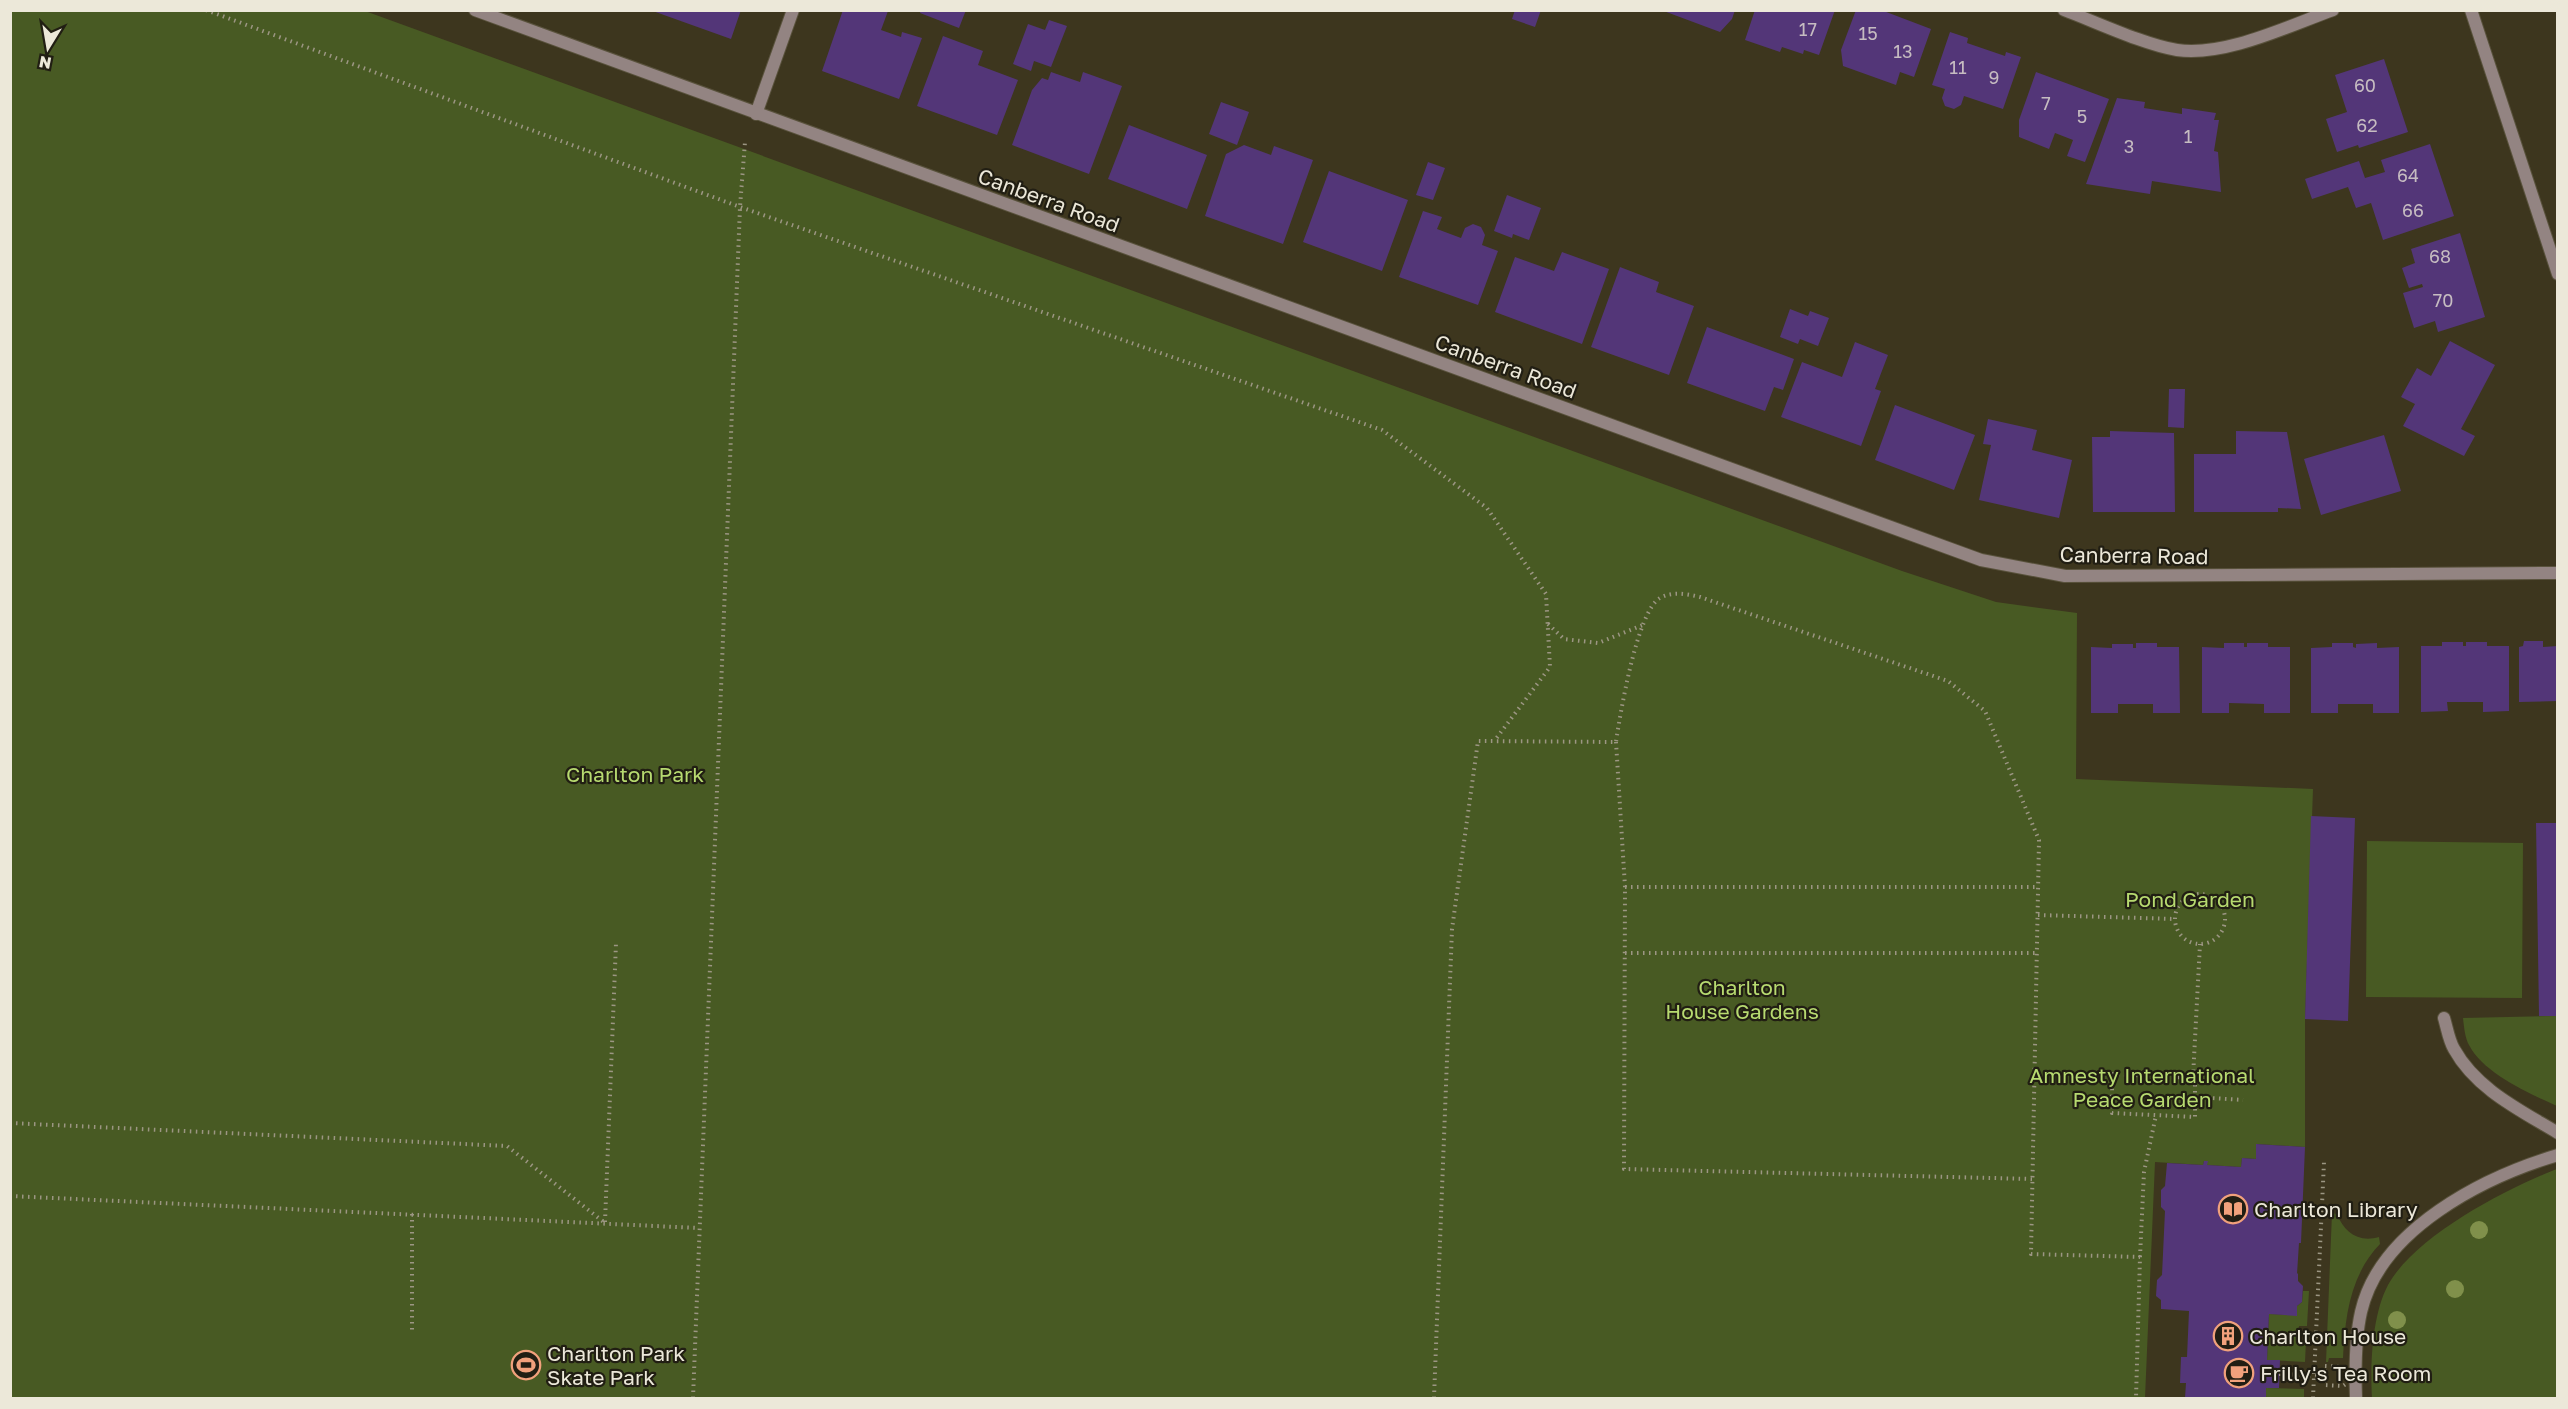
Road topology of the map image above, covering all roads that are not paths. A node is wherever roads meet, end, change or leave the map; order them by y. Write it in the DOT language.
graph roads {
  1 [pos="475,10"];
  2 [pos="793,10"];
  3 [pos="2064,10"];
  4 [pos="2333,10"];
  5 [pos="2471,10"];
  6 [pos="756,114"];
  7 [pos="2558,274"];
  8 [pos="2558,573"];
  9 [pos="2444,1018"];
  10 [pos="2558,1133"];
  11 [pos="2558,1155"];
  12 [pos="2356,1398"];
  1 -- 6 [label="street, Canberra Road"];
  2 -- 6 [label="street"];
  3 -- 4 [label="street"];
  5 -- 7 [label="street"];
  6 -- 8 [label="street, Canberra Road"];
  9 -- 10 [label="street"];
  11 -- 12 [label="street"];
}
